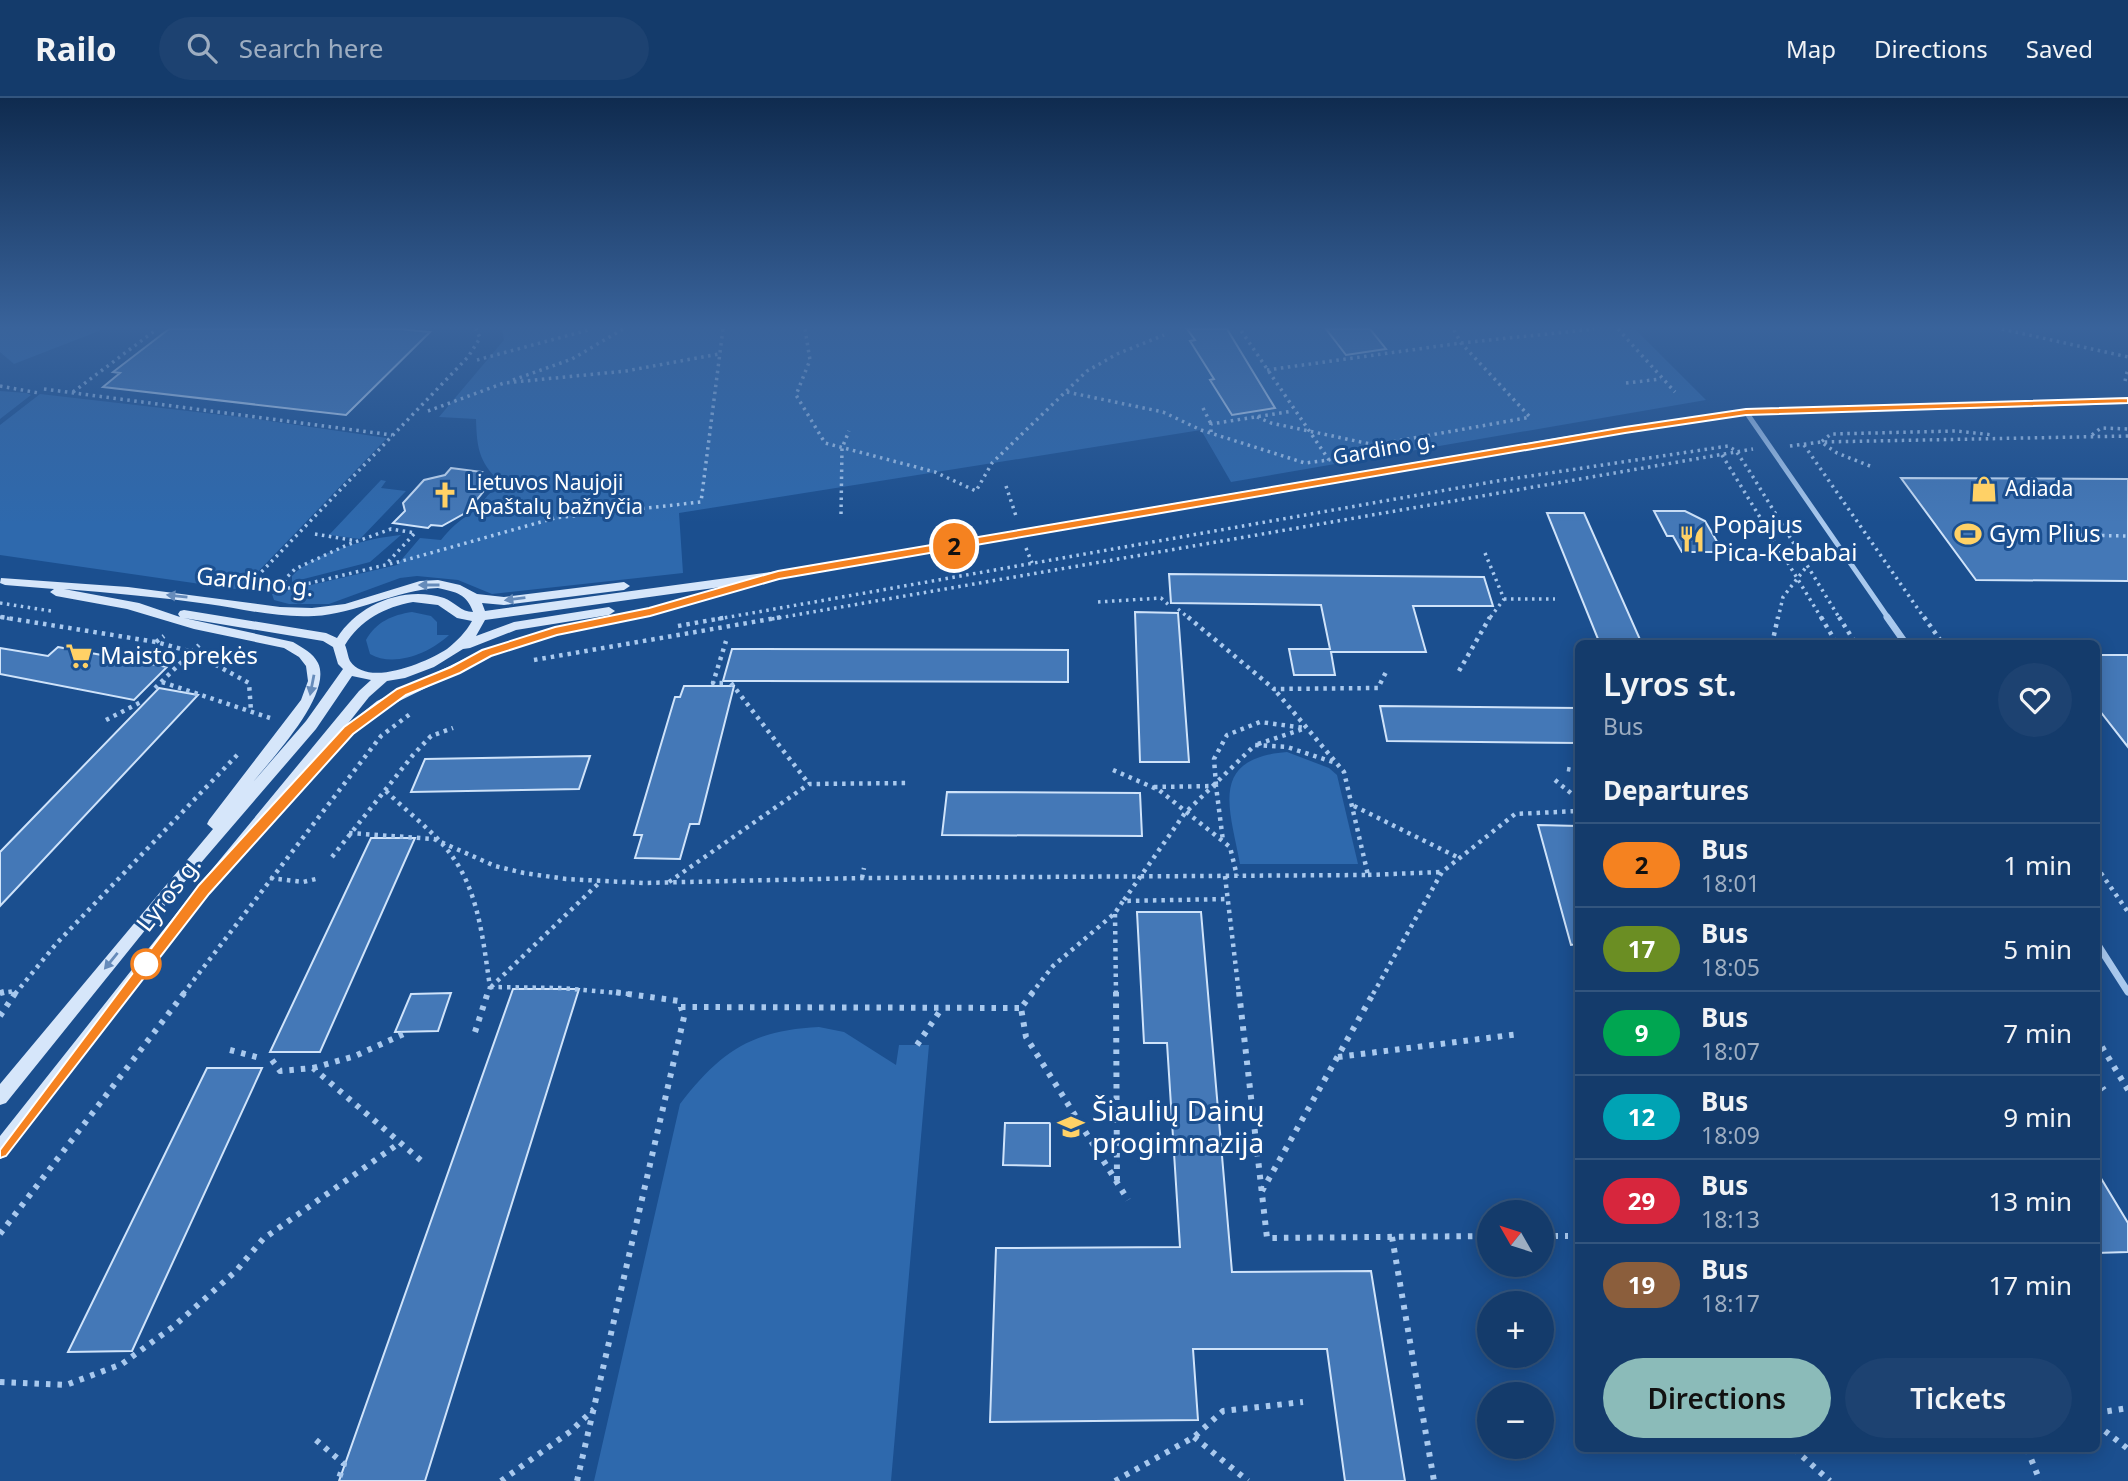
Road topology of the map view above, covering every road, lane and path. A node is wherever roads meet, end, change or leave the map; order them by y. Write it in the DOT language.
graph roads {
  1 [pos="84,394"];
  2 [pos="432,394"];
  3 [pos="475,394"];
  4 [pos="714,394"];
  5 [pos="796,394"];
  6 [pos="1064,394"];
  7 [pos="1074,394"];
  8 [pos="1282,394"];
  9 [pos="1509,394"];
  10 [pos="2128,401"];
  11 [pos="1203,408"];
  12 [pos="428,411"];
  13 [pos="1293,411"];
  14 [pos="1746,412"];
  15 [pos="1257,417"];
  16 [pos="1211,424"];
  17 [pos="2128,429"];
  18 [pos="849,431"];
  19 [pos="1308,431"];
  20 [pos="1211,432"];
  21 [pos="393,435"];
  22 [pos="2090,436"];
  23 [pos="2128,436"];
  24 [pos="2011,437"];
  25 [pos="1821,442"];
  26 [pos="1804,445"];
  27 [pos="1773,447"];
  28 [pos="842,448"];
  29 [pos="1736,451"];
  30 [pos="1666,454"];
  31 [pos="1722,455"];
  32 [pos="1620,461"];
  33 [pos="1676,463"];
  34 [pos="1870,466"];
  35 [pos="1628,470"];
  36 [pos="841,514"];
  37 [pos="1208,533"];
  38 [pos="315,534"];
  39 [pos="2074,535"];
  40 [pos="2128,536"];
  41 [pos="358,541"];
  42 [pos="1212,541"];
  43 [pos="1119,549"];
  44 [pos="1485,553"];
  45 [pos="1123,557"];
  46 [pos="388,562"];
  47 [pos="1807,566"];
  48 [pos="778,575"];
  49 [pos="1796,579"];
  50 [pos="3,580"];
  51 [pos="247,587"];
  52 [pos="712,594"];
  53 [pos="474,598"];
  54 [pos="1504,599"];
  55 [pos="1555,599"];
  56 [pos="1098,602"];
  57 [pos="131,606"];
  58 [pos="1171,607"];
  59 [pos="1178,609"];
  60 [pos="481,615"];
  61 [pos="0,617"];
  62 [pos="677,626"];
  63 [pos="176,638"];
  64 [pos="1773,640"];
  65 [pos="1834,640"];
  66 [pos="1853,640"];
  67 [pos="1903,640"];
  68 [pos="1940,640"];
  69 [pos="726,641"];
  70 [pos="156,642"];
  71 [pos="187,642"];
  72 [pos="199,645"];
  73 [pos="339,645"];
  74 [pos="210,648"];
  75 [pos="458,649"];
  76 [pos="192,652"];
  77 [pos="528,661"];
  78 [pos="350,669"];
  79 [pos="1388,670"];
  80 [pos="1459,671"];
  81 [pos="384,676"];
  82 [pos="162,682"];
  83 [pos="723,683"];
  84 [pos="731,683"];
  85 [pos="155,688"];
  86 [pos="1274,689"];
  87 [pos="143,701"];
  88 [pos="279,710"];
  89 [pos="251,711"];
  90 [pos="271,718"];
  91 [pos="106,720"];
  92 [pos="262,728"];
  93 [pos="453,728"];
  94 [pos="1307,728"];
  95 [pos="382,736"];
  96 [pos="1255,745"];
  97 [pos="245,747"];
  98 [pos="1336,762"];
  99 [pos="1567,769"];
  100 [pos="1113,770"];
  101 [pos="1575,770"];
  102 [pos="1555,780"];
  103 [pos="911,783"];
  104 [pos="809,784"];
  105 [pos="1216,786"];
  106 [pos="1153,787"];
  107 [pos="386,790"];
  108 [pos="1575,797"];
  109 [pos="1353,806"];
  110 [pos="1575,811"];
  111 [pos="1185,813"];
  112 [pos="349,833"];
  113 [pos="435,839"];
  114 [pos="1223,842"];
  115 [pos="332,857"];
  116 [pos="1459,858"];
  117 [pos="864,868"];
  118 [pos="1442,872"];
  119 [pos="2100,872"];
  120 [pos="1368,875"];
  121 [pos="1138,876"];
  122 [pos="1225,876"];
  123 [pos="1237,876"];
  124 [pos="270,878"];
  125 [pos="320,878"];
  126 [pos="862,878"];
  127 [pos="601,881"];
  128 [pos="668,883"];
  129 [pos="170,889"];
  130 [pos="204,889"];
  131 [pos="1228,899"];
  132 [pos="1123,901"];
  133 [pos="2128,912"];
  134 [pos="1115,913"];
  135 [pos="2100,948"];
  136 [pos="490,987"];
  137 [pos="16,991"];
  138 [pos="2128,992"];
  139 [pos="0,993"];
  140 [pos="681,1007"];
  141 [pos="943,1008"];
  142 [pos="1021,1008"];
  143 [pos="0,1016"];
  144 [pos="408,1032"];
  145 [pos="475,1032"];
  146 [pos="1519,1034"];
  147 [pos="2100,1044"];
  148 [pos="917,1045"];
  149 [pos="230,1050"];
  150 [pos="1337,1057"];
  151 [pos="260,1058"];
  152 [pos="272,1060"];
  153 [pos="313,1069"];
  154 [pos="2100,1084"];
  155 [pos="2104,1090"];
  156 [pos="2128,1090"];
  157 [pos="0,1097"];
  158 [pos="398,1144"];
  159 [pos="0,1150"];
  160 [pos="424,1163"];
  161 [pos="1117,1182"];
  162 [pos="1262,1191"];
  163 [pos="1128,1200"];
  164 [pos="0,1234"];
  165 [pos="1477,1236"];
  166 [pos="1554,1236"];
  167 [pos="1568,1236"];
  168 [pos="1392,1237"];
  169 [pos="0,1382"];
  170 [pos="1303,1402"];
  171 [pos="595,1407"];
  172 [pos="2128,1408"];
  173 [pos="2100,1412"];
  174 [pos="2100,1427"];
  175 [pos="1194,1437"];
  176 [pos="316,1440"];
  177 [pos="2128,1449"];
  178 [pos="1797,1452"];
  179 [pos="2027,1452"];
  180 [pos="338,1481"];
  181 [pos="501,1481"];
  182 [pos="578,1481"];
  183 [pos="1115,1481"];
  184 [pos="1248,1481"];
  185 [pos="1434,1481"];
  186 [pos="1830,1481"];
  187 [pos="2040,1481"];
  1 -- 21 [label="path"];
  2 -- 21 [label="path"];
  3 -- 12 [label="path"];
  4 -- 46 [label="path"];
  5 -- 28 [label="path"];
  6 -- 28 [label="path"];
  7 -- 20 [label="path"];
  8 -- 13 [label="path"];
  9 -- 19 [label="path"];
  10 -- 14 [label="main road, Gardino g."];
  11 -- 16 [label="path"];
  13 -- 15 [label="path"];
  13 -- 19 [label="path"];
  14 -- 27 [label="street"];
  14 -- 48 [label="main road, Gardino g."];
  15 -- 16 [label="path"];
  15 -- 19 [label="path"];
  16 -- 20 [label="path"];
  17 -- 22 [label="path"];
  18 -- 28 [label="path"];
  19 -- 20 [label="path"];
  21 -- 51 [label="path"];
  22 -- 23 [label="path"];
  22 -- 24 [label="path"];
  24 -- 25 [label="path"];
  24 -- 25 [label="path"];
  25 -- 26 [label="path"];
  25 -- 34 [label="path"];
  26 -- 27 [label="path"];
  26 -- 68 [label="path"];
  27 -- 29 [label="path"];
  27 -- 67 [label="street"];
  28 -- 36 [label="path"];
  29 -- 30 [label="path"];
  29 -- 31 [label="path"];
  29 -- 47 [label="path"];
  30 -- 32 [label="path"];
  30 -- 33 [label="path"];
  31 -- 33 [label="path"];
  31 -- 49 [label="path"];
  32 -- 35 [label="path"];
  32 -- 37 [label="path"];
  33 -- 35 [label="path"];
  35 -- 42 [label="path"];
  37 -- 42 [label="path"];
  37 -- 43 [label="path"];
  38 -- 41 [label="path"];
  39 -- 40 [label="path"];
  41 -- 46 [label="path"];
  41 -- 46 [label="path"];
  42 -- 45 [label="path"];
  43 -- 45 [label="path"];
  43 -- 62 [label="path"];
  44 -- 54 [label="path"];
  45 -- 77 [label="path"];
  47 -- 49 [label="path"];
  47 -- 66 [label="path"];
  48 -- 52 [label="main road, Gardino g."];
  48 -- 53 [label="main road, Gardino g., one-way"];
  48 -- 60 [label="main road, Gardino g."];
  49 -- 64 [label="path"];
  49 -- 65 [label="path"];
  53 -- 50 [label="main road, Gardino g., one-way"];
  50 -- 57 [label="main road, Gardino g."];
  52 -- 75 [label="main road, Gardino g."];
  52 -- 130 [label="main road"];
  53 -- 60 [label="main road"];
  54 -- 55 [label="path"];
  54 -- 80 [label="path"];
  56 -- 58 [label="path"];
  57 -- 73 [label="main road, Gardino g."];
  57 -- 129 [label="main road, one-way"];
  59 -- 86 [label="path"];
  60 -- 73 [label="main road, Gardino g."];
  60 -- 75 [label="main road, Gardino g."];
  61 -- 70 [label="path"];
  63 -- 70 [label="path"];
  69 -- 83 [label="path"];
  70 -- 76 [label="path"];
  71 -- 72 [label="path"];
  72 -- 74 [label="path"];
  72 -- 76 [label="path"];
  73 -- 78 [label="main road"];
  75 -- 81 [label="main road, Gardino g."];
  76 -- 82 [label="path"];
  76 -- 89 [label="path"];
  78 -- 81 [label="main road, Gardino g."];
  78 -- 129 [label="main road, Lyros g."];
  79 -- 86 [label="path"];
  81 -- 130 [label="main road, Lyros g."];
  82 -- 85 [label="path"];
  82 -- 89 [label="path"];
  84 -- 104 [label="path"];
  86 -- 94 [label="path"];
  87 -- 91 [label="path"];
  88 -- 90 [label="path"];
  89 -- 90 [label="path"];
  90 -- 92 [label="path"];
  93 -- 107 [label="path"];
  94 -- 96 [label="path"];
  94 -- 98 [label="path"];
  94 -- 105 [label="path"];
  95 -- 124 [label="path"];
  96 -- 98 [label="path"];
  96 -- 105 [label="path"];
  97 -- 137 [label="path"];
  98 -- 109 [label="path"];
  99 -- 101 [label="path"];
  100 -- 106 [label="path"];
  102 -- 108 [label="path"];
  103 -- 104 [label="path"];
  104 -- 128 [label="path"];
  105 -- 106 [label="path"];
  105 -- 111 [label="path"];
  105 -- 114 [label="path"];
  106 -- 111 [label="path"];
  107 -- 112 [label="path"];
  107 -- 113 [label="path"];
  109 -- 116 [label="path"];
  109 -- 120 [label="path"];
  110 -- 116 [label="path"];
  111 -- 114 [label="path"];
  111 -- 121 [label="path"];
  112 -- 113 [label="path"];
  112 -- 115 [label="path"];
  113 -- 127 [label="path"];
  113 -- 136 [label="path"];
  114 -- 123 [label="path"];
  116 -- 118 [label="path"];
  117 -- 126 [label="path"];
  118 -- 120 [label="path"];
  118 -- 150 [label="path"];
  119 -- 133 [label="path"];
  120 -- 123 [label="path"];
  121 -- 122 [label="path"];
  121 -- 126 [label="path"];
  121 -- 132 [label="path"];
  122 -- 123 [label="path"];
  122 -- 131 [label="path"];
  124 -- 125 [label="path"];
  124 -- 164 [label="path"];
  126 -- 128 [label="path"];
  127 -- 128 [label="path"];
  127 -- 136 [label="path"];
  129 -- 157 [label="main road, Lyros g., one-way"];
  130 -- 159 [label="main road, Lyros g."];
  131 -- 132 [label="path"];
  131 -- 162 [label="path"];
  132 -- 134 [label="path"];
  134 -- 142 [label="path"];
  134 -- 161 [label="path"];
  135 -- 138 [label="street"];
  136 -- 140 [label="path"];
  136 -- 145 [label="path"];
  137 -- 139 [label="path"];
  137 -- 143 [label="path"];
  140 -- 141 [label="path"];
  140 -- 171 [label="path"];
  141 -- 142 [label="path"];
  141 -- 148 [label="path"];
  142 -- 161 [label="path"];
  144 -- 153 [label="path"];
  146 -- 150 [label="path"];
  147 -- 156 [label="path"];
  149 -- 151 [label="path"];
  150 -- 162 [label="path"];
  152 -- 153 [label="path"];
  153 -- 158 [label="path"];
  154 -- 155 [label="path"];
  158 -- 160 [label="path"];
  158 -- 169 [label="path"];
  161 -- 163 [label="path"];
  162 -- 168 [label="path"];
  165 -- 168 [label="path"];
  166 -- 167 [label="path"];
  168 -- 185 [label="path"];
  170 -- 175 [label="path"];
  171 -- 181 [label="path"];
  171 -- 182 [label="path"];
  172 -- 173 [label="path"];
  174 -- 177 [label="path"];
  175 -- 183 [label="path"];
  175 -- 184 [label="path"];
  176 -- 180 [label="path"];
  178 -- 186 [label="path"];
  179 -- 187 [label="path"];
}
